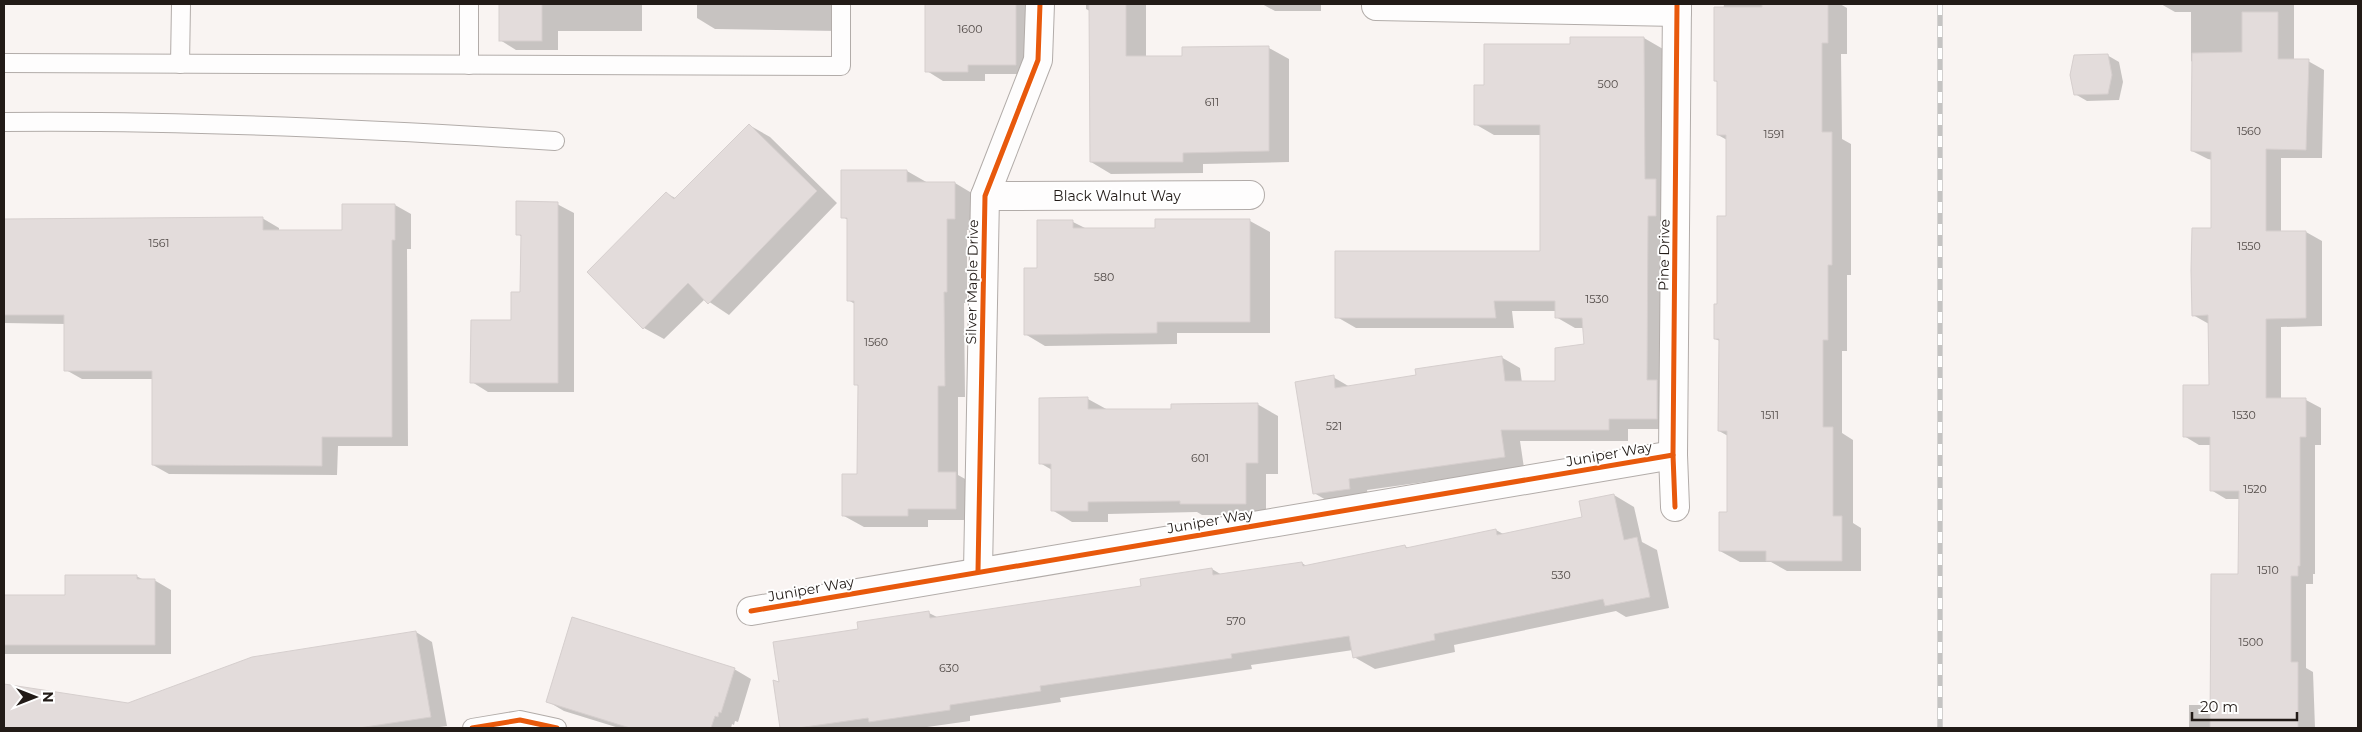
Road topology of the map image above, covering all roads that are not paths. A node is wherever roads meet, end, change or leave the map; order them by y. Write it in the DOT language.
graph roads {
  1 [pos="182,4"];
  2 [pos="469,4"];
  3 [pos="841,4"];
  4 [pos="1040,4"];
  5 [pos="1376,5"];
  6 [pos="1451,6"];
  7 [pos="1677,8"];
  8 [pos="4,63"];
  9 [pos="180,64"];
  10 [pos="468,65"];
  11 [pos="4,122"];
  12 [pos="556,141"];
  13 [pos="1250,195"];
  14 [pos="985,196"];
  15 [pos="1673,455"];
  16 [pos="1675,507"];
  17 [pos="978,571"];
  18 [pos="751,611"];
  19 [pos="472,728"];
  20 [pos="557,728"];
  1 -- 9 [label="lane"];
  2 -- 10 [label="lane"];
  3 -- 10 [label="lane"];
  4 -- 14 [label="street, Silver Maple Drive"];
  5 -- 6 [label="street"];
  6 -- 7 [label="street"];
  7 -- 15 [label="street, Pine Drive"];
  8 -- 9 [label="lane"];
  9 -- 10 [label="lane"];
  11 -- 12 [label="lane"];
  13 -- 14 [label="street, Black Walnut Way"];
  14 -- 17 [label="street, Silver Maple Drive"];
  15 -- 16 [label="street, Pine Drive"];
  15 -- 17 [label="street, Juniper Way"];
  17 -- 18 [label="street, Juniper Way"];
  19 -- 20 [label="lane"];
}
